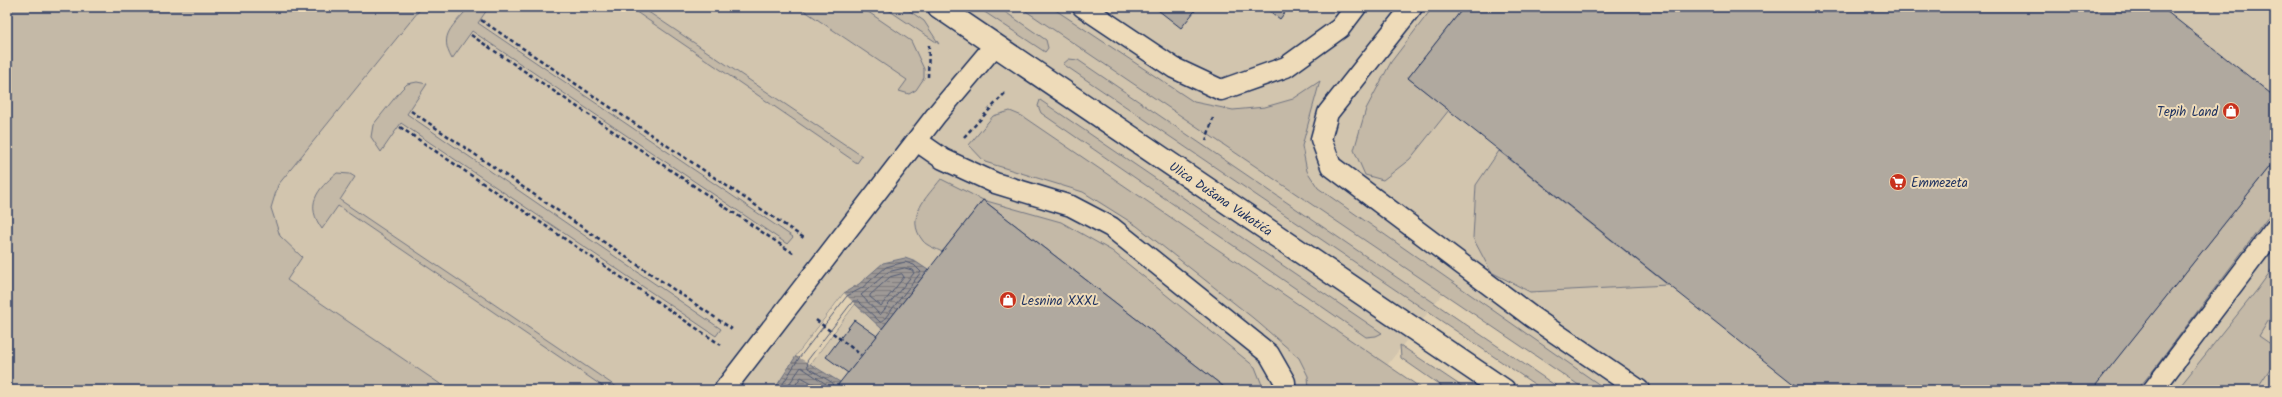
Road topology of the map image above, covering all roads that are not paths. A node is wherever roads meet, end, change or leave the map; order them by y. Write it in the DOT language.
graph roads {
  1 [pos="939,7"];
  2 [pos="1083,7"];
  3 [pos="1356,7"];
  4 [pos="1412,7"];
  5 [pos="995,45"];
  6 [pos="917,141"];
  7 [pos="2275,229"];
  8 [pos="724,390"];
  9 [pos="1285,390"];
  10 [pos="1504,390"];
  11 [pos="1639,390"];
  12 [pos="2153,390"];
  1 -- 5 [label="street, Ulica Dušana Vukotića"];
  2 -- 3 [label="lane"];
  4 -- 11 [label="lane"];
  5 -- 6 [label="lane"];
  5 -- 10 [label="street, Ulica Dušana Vukotića"];
  6 -- 8 [label="lane"];
  6 -- 9 [label="lane"];
  7 -- 12 [label="lane"];
}
